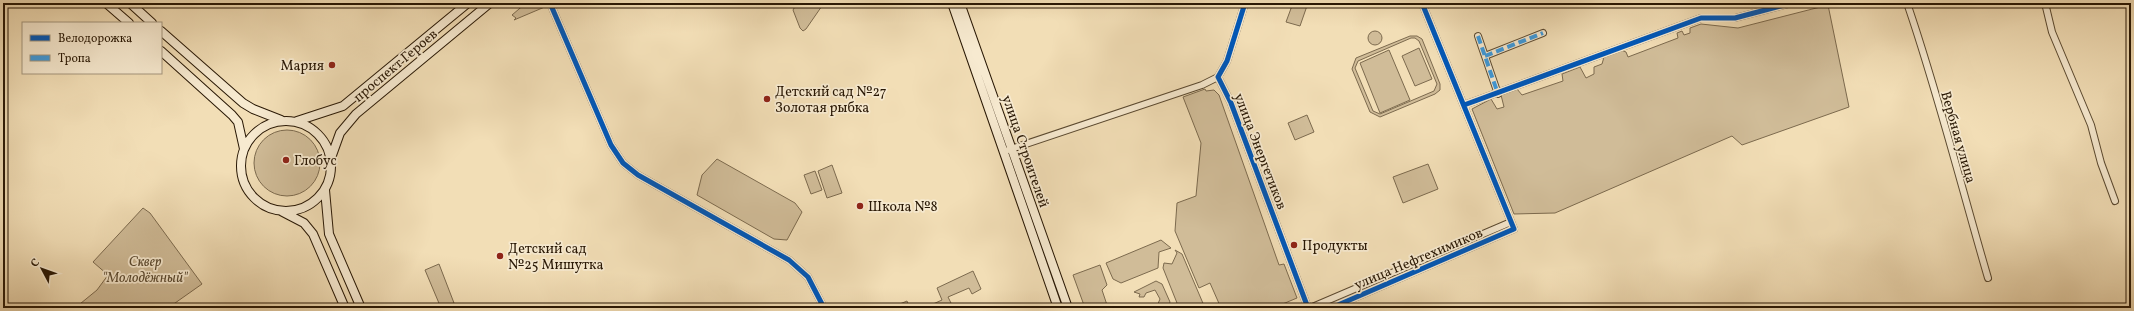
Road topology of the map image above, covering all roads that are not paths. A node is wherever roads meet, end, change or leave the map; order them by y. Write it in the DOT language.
graph roads {
  1 [pos="106,3"];
  2 [pos="130,3"];
  3 [pos="468,3"];
  4 [pos="490,3"];
  5 [pos="550,3"];
  6 [pos="952,3"];
  7 [pos="960,3"];
  8 [pos="1245,3"];
  9 [pos="1422,3"];
  10 [pos="1792,3"];
  11 [pos="1907,3"];
  12 [pos="2045,3"];
  13 [pos="128,22"];
  14 [pos="151,22"];
  15 [pos="162,32"];
  16 [pos="1543,33"];
  17 [pos="1478,36"];
  18 [pos="162,53"];
  19 [pos="1485,56"];
  20 [pos="1218,77"];
  21 [pos="1498,94"];
  22 [pos="1464,105"];
  23 [pos="281,120"];
  24 [pos="297,121"];
  25 [pos="244,149"];
  26 [pos="1008,151"];
  27 [pos="331,158"];
  28 [pos="325,190"];
  29 [pos="2115,201"];
  30 [pos="280,211"];
  31 [pos="1511,222"];
  32 [pos="1988,278"];
  33 [pos="345,308"];
  34 [pos="361,308"];
  35 [pos="824,308"];
  36 [pos="1058,308"];
  37 [pos="1068,308"];
  38 [pos="1309,308"];
  39 [pos="1331,308"];
  1 -- 13 [label="main road"];
  2 -- 14 [label="main road"];
  3 -- 24 [label="main road, проспект Героев"];
  4 -- 27 [label="main road, проспект Героев"];
  5 -- 35 [label="street"];
  6 -- 26 [label="main road, улица Строителей"];
  7 -- 26 [label="main road, улица Строителей"];
  8 -- 20 [label="street"];
  9 -- 22 [label="street"];
  10 -- 21 [label="street"];
  11 -- 32 [label="street, Вербная улица"];
  12 -- 29 [label="street"];
  15 -- 23 [label="main road"];
  16 -- 19 [label="street"];
  17 -- 19 [label="street"];
  18 -- 25 [label="main road"];
  19 -- 21 [label="street"];
  20 -- 26 [label="street"];
  20 -- 38 [label="street, улица Энергетиков"];
  21 -- 22 [label="street"];
  22 -- 31 [label="street"];
  23 -- 24 [label="main road"];
  23 -- 25 [label="main road"];
  24 -- 27 [label="main road"];
  25 -- 30 [label="main road"];
  26 -- 36 [label="main road, улица Строителей"];
  26 -- 37 [label="main road, улица Строителей"];
  27 -- 28 [label="main road"];
  28 -- 30 [label="main road"];
  28 -- 34 [label="main road"];
  30 -- 33 [label="main road"];
  31 -- 38 [label="street"];
  31 -- 39 [label="street, улица Нефтехимиков"];
}
